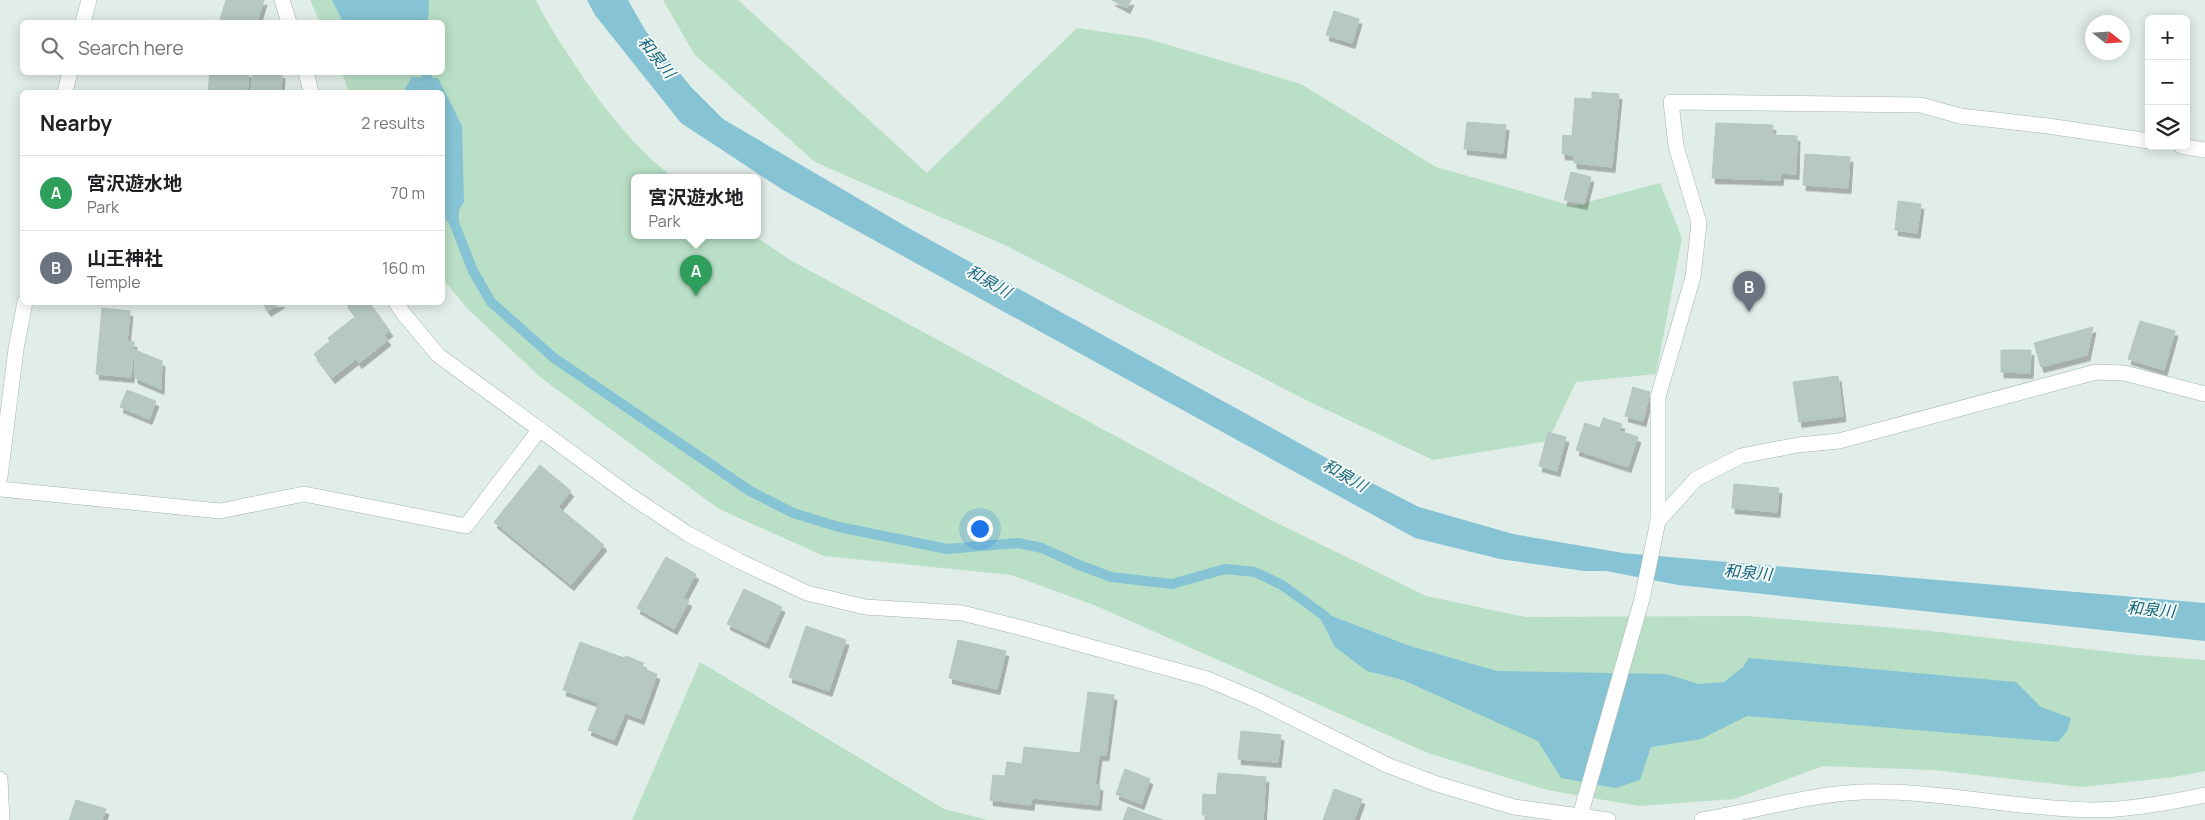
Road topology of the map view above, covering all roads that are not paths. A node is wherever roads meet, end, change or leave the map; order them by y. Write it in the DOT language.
graph roads {
  1 [pos="89,0"];
  2 [pos="282,0"];
  3 [pos="84,20"];
  4 [pos="288,20"];
  5 [pos="69,75"];
  6 [pos="307,75"];
  7 [pos="66,90"];
  8 [pos="310,90"];
  9 [pos="2145,140"];
  10 [pos="2190,148"];
  11 [pos="2205,150"];
  12 [pos="24,305"];
  13 [pos="398,305"];
  14 [pos="2205,394"];
  15 [pos="540,429"];
  16 [pos="0,477"];
  17 [pos="0,489"];
  18 [pos="1658,521"];
  19 [pos="0,779"];
  20 [pos="2205,795"];
  21 [pos="1580,816"];
  22 [pos="2,820"];
  23 [pos="1608,820"];
  24 [pos="1702,820"];
  1 -- 3 [label="street"];
  2 -- 4 [label="street"];
  5 -- 7 [label="street"];
  6 -- 8 [label="street"];
  9 -- 18 [label="street"];
  10 -- 11 [label="street"];
  12 -- 16 [label="street"];
  13 -- 15 [label="street"];
  14 -- 18 [label="street"];
  15 -- 17 [label="street"];
  15 -- 21 [label="street"];
  18 -- 21 [label="street"];
  19 -- 22 [label="street"];
  20 -- 24 [label="street"];
  21 -- 23 [label="street"];
}
